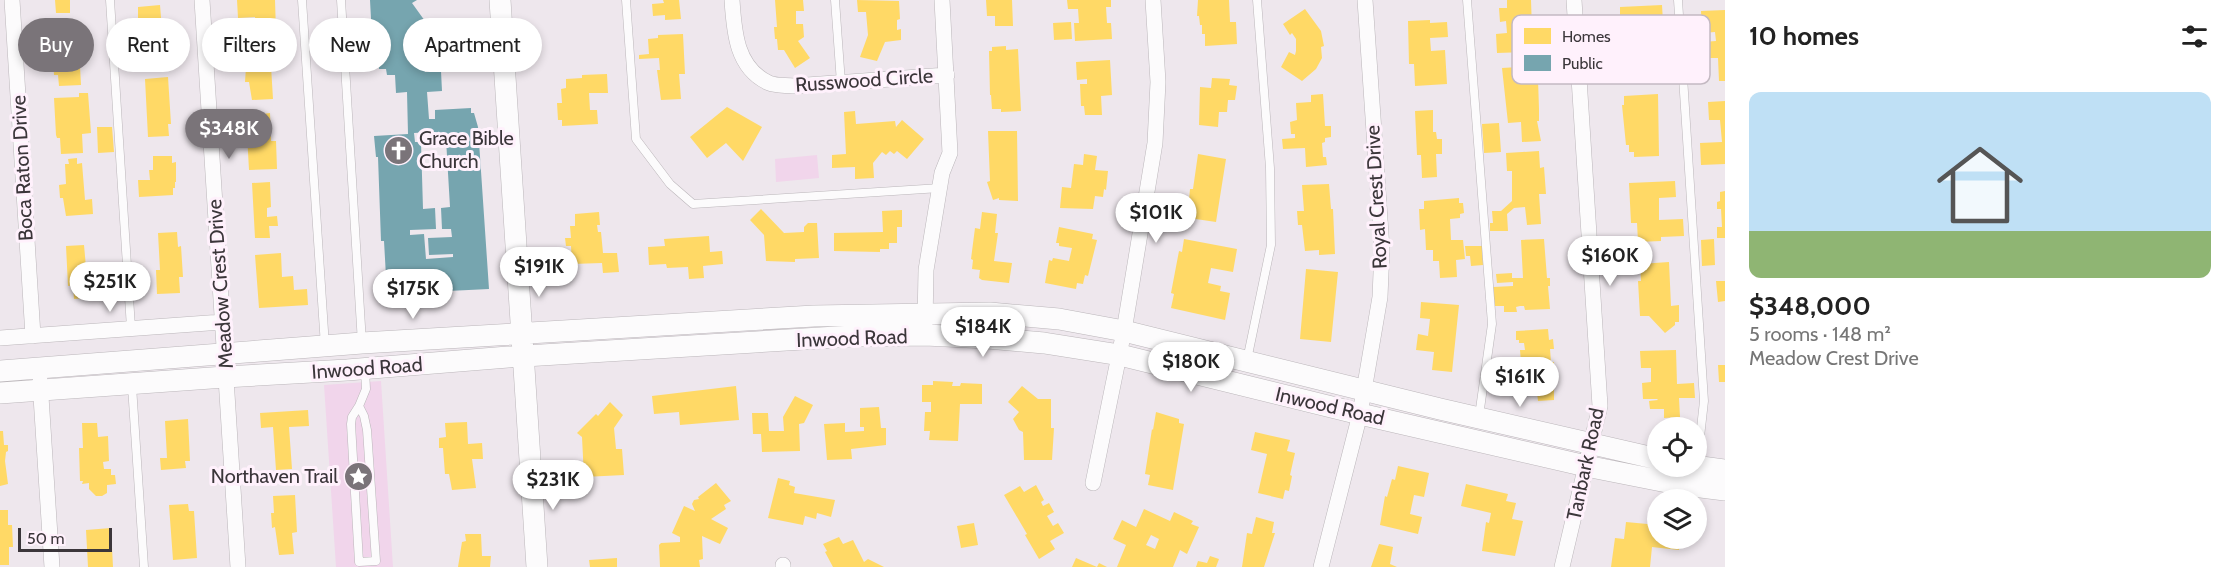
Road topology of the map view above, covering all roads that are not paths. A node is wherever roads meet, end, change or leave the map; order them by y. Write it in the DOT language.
graph roads {
  1 [pos="12,0"];
  2 [pos="110,0"];
  3 [pos="202,0"];
  4 [pos="302,0"];
  5 [pos="341,0"];
  6 [pos="500,0"];
  7 [pos="626,0"];
  8 [pos="732,0"];
  9 [pos="835,0"];
  10 [pos="942,0"];
  11 [pos="1152,0"];
  12 [pos="1257,0"];
  13 [pos="1365,0"];
  14 [pos="1467,0"];
  15 [pos="1574,0"];
  16 [pos="1678,0"];
  17 [pos="1575,15"];
  18 [pos="1679,15"];
  19 [pos="947,75"];
  20 [pos="841,83"];
  21 [pos="1579,84"];
  22 [pos="1683,84"];
  23 [pos="940,188"];
  24 [pos="926,312"];
  25 [pos="222,322"];
  26 [pos="131,328"];
  27 [pos="1124,331"];
  28 [pos="522,333"];
  29 [pos="925,335"];
  30 [pos="33,336"];
  31 [pos="0,338"];
  32 [pos="362,343"];
  33 [pos="325,346"];
  34 [pos="225,354"];
  35 [pos="1119,355"];
  36 [pos="524,356"];
  37 [pos="1247,362"];
  38 [pos="39,368"];
  39 [pos="364,368"];
  40 [pos="0,371"];
  41 [pos="225,377"];
  42 [pos="132,383"];
  43 [pos="40,390"];
  44 [pos="1364,390"];
  45 [pos="0,393"];
  46 [pos="359,406"];
  47 [pos="1360,414"];
  48 [pos="1702,417"];
  49 [pos="1479,418"];
  50 [pos="1591,444"];
  51 [pos="1647,457"];
  52 [pos="1586,466"];
  53 [pos="1707,468"];
  54 [pos="1725,470"];
  55 [pos="1093,483"];
  56 [pos="1725,490"];
  57 [pos="52,567"];
  58 [pos="144,567"];
  59 [pos="237,567"];
  60 [pos="537,567"];
  61 [pos="1321,567"];
  62 [pos="1562,567"];
  1 -- 30 [label="street, Boca Raton Drive"];
  2 -- 26 [label="lane"];
  3 -- 25 [label="street, Meadow Crest Drive"];
  4 -- 33 [label="lane"];
  5 -- 32 [label="lane"];
  6 -- 28 [label="main road"];
  7 -- 23 [label="lane"];
  8 -- 20 [label="street, Russwood Circle"];
  9 -- 20 [label="lane"];
  10 -- 19 [label="street"];
  11 -- 27 [label="street"];
  12 -- 37 [label="lane"];
  13 -- 44 [label="street, Royal Crest Drive"];
  14 -- 49 [label="lane"];
  15 -- 17 [label="street, Tanbark Road"];
  16 -- 18 [label="lane"];
  19 -- 20 [label="street, Russwood Circle"];
  19 -- 23 [label="street"];
  21 -- 50 [label="street, Tanbark Road"];
  22 -- 48 [label="lane"];
  23 -- 24 [label="street"];
  24 -- 27 [label="main road, Inwood Road"];
  24 -- 28 [label="main road, Inwood Road"];
  24 -- 29 [label="street"];
  25 -- 26 [label="street"];
  25 -- 34 [label="street, Meadow Crest Drive"];
  26 -- 30 [label="street"];
  27 -- 35 [label="street"];
  27 -- 37 [label="main road, Inwood Road"];
  28 -- 32 [label="main road, Inwood Road"];
  28 -- 36 [label="main road"];
  29 -- 35 [label="main road, Inwood Road"];
  29 -- 36 [label="main road, Inwood Road"];
  30 -- 31 [label="street"];
  32 -- 33 [label="main road, Inwood Road"];
  33 -- 34 [label="main road, Inwood Road"];
  34 -- 38 [label="main road, Inwood Road"];
  34 -- 41 [label="street, Meadow Crest Drive"];
  35 -- 47 [label="main road, Inwood Road"];
  35 -- 55 [label="street"];
  36 -- 39 [label="main road, Inwood Road"];
  36 -- 60 [label="main road"];
  37 -- 44 [label="main road, Inwood Road"];
  38 -- 40 [label="main road, Inwood Road"];
  38 -- 43 [label="street"];
  39 -- 41 [label="main road, Inwood Road"];
  39 -- 46 [label="lane"];
  41 -- 42 [label="main road, Inwood Road"];
  41 -- 59 [label="street, Meadow Crest Drive"];
  42 -- 43 [label="main road, Inwood Road"];
  42 -- 58 [label="lane"];
  43 -- 45 [label="main road, Inwood Road"];
  43 -- 57 [label="street"];
  44 -- 47 [label="street, Royal Crest Drive"];
  44 -- 49 [label="main road, Inwood Road"];
  46 -- 46 [label="lane"];
  47 -- 52 [label="main road, Inwood Road"];
  47 -- 61 [label="street, Royal Crest Drive"];
  49 -- 50 [label="main road, Inwood Road"];
  50 -- 51 [label="main road, Inwood Road"];
  50 -- 52 [label="street, Tanbark Road"];
  52 -- 56 [label="main road, Inwood Road"];
  52 -- 62 [label="street, Tanbark Road"];
  53 -- 54 [label="main road"];
}
